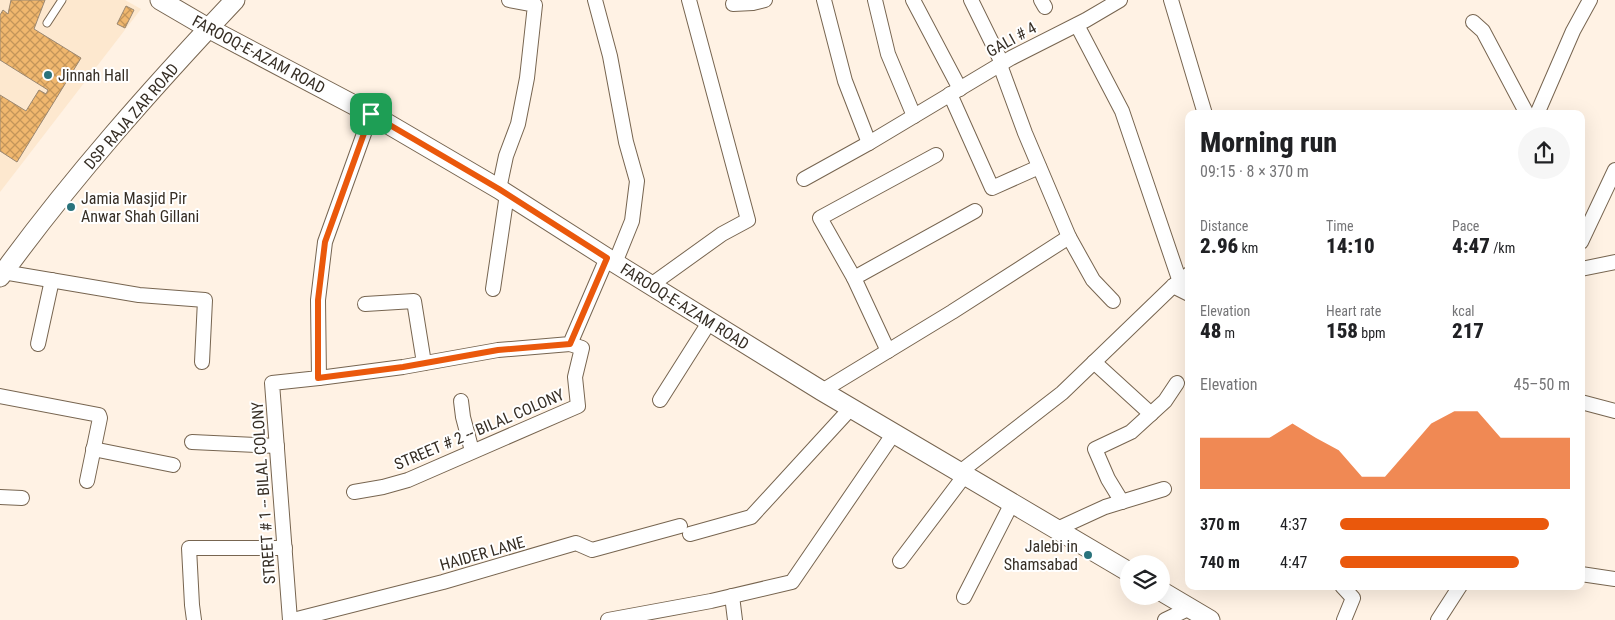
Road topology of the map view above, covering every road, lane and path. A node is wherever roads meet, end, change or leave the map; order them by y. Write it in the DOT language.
graph roads {
  1 [pos="62,0"];
  2 [pos="160,0"];
  3 [pos="235,0"];
  4 [pos="509,0"];
  5 [pos="594,0"];
  6 [pos="689,0"];
  7 [pos="765,0"];
  8 [pos="824,0"];
  9 [pos="875,0"];
  10 [pos="913,0"];
  11 [pos="971,0"];
  12 [pos="1171,0"];
  13 [pos="1590,0"];
  14 [pos="1115,1"];
  15 [pos="733,4"];
  16 [pos="47,22"];
  17 [pos="1473,22"];
  18 [pos="1076,25"];
  19 [pos="208,28"];
  20 [pos="1000,65"];
  21 [pos="955,92"];
  22 [pos="1204,110"];
  23 [pos="1525,110"];
  24 [pos="1539,110"];
  25 [pos="371,114"];
  26 [pos="917,115"];
  27 [pos="869,143"];
  28 [pos="936,155"];
  29 [pos="1039,167"];
  30 [pos="1615,170"];
  31 [pos="804,179"];
  32 [pos="503,191"];
  33 [pos="975,211"];
  34 [pos="1585,234"];
  35 [pos="1069,237"];
  36 [pos="611,260"];
  37 [pos="1615,262"];
  38 [pos="1585,268"];
  39 [pos="2,275"];
  40 [pos="854,278"];
  41 [pos="52,280"];
  42 [pos="1180,281"];
  43 [pos="651,285"];
  44 [pos="493,289"];
  45 [pos="1113,301"];
  46 [pos="364,304"];
  47 [pos="710,321"];
  48 [pos="38,344"];
  49 [pos="570,344"];
  50 [pos="888,351"];
  51 [pos="202,362"];
  52 [pos="1094,362"];
  53 [pos="424,363"];
  54 [pos="318,378"];
  55 [pos="1177,384"];
  56 [pos="822,390"];
  57 [pos="0,396"];
  58 [pos="660,400"];
  59 [pos="461,401"];
  60 [pos="1585,403"];
  61 [pos="851,408"];
  62 [pos="1615,411"];
  63 [pos="1151,414"];
  64 [pos="894,433"];
  65 [pos="192,442"];
  66 [pos="277,446"];
  67 [pos="93,449"];
  68 [pos="472,451"];
  69 [pos="173,465"];
  70 [pos="962,474"];
  71 [pos="88,481"];
  72 [pos="1164,489"];
  73 [pos="354,492"];
  74 [pos="0,497"];
  75 [pos="22,498"];
  76 [pos="1012,502"];
  77 [pos="1122,502"];
  78 [pos="1057,529"];
  79 [pos="284,548"];
  80 [pos="900,561"];
  81 [pos="1120,567"];
  82 [pos="1585,575"];
  83 [pos="1615,579"];
  84 [pos="1346,590"];
  85 [pos="1457,590"];
  86 [pos="732,596"];
  87 [pos="1170,596"];
  88 [pos="964,597"];
  89 [pos="1190,608"];
  90 [pos="634,618"];
  91 [pos="194,620"];
  92 [pos="291,620"];
  93 [pos="608,620"];
  94 [pos="736,620"];
  95 [pos="1165,620"];
  96 [pos="1210,620"];
  97 [pos="1344,620"];
  98 [pos="1438,620"];
  1 -- 16 [label="lane"];
  2 -- 19 [label="street, FAROOQ-E-AZAM ROAD"];
  3 -- 19 [label="street, DSP RAJA ZAR ROAD"];
  4 -- 32 [label="street"];
  5 -- 36 [label="street"];
  6 -- 43 [label="street"];
  7 -- 15 [label="street"];
  8 -- 27 [label="street"];
  9 -- 26 [label="street"];
  10 -- 21 [label="street"];
  11 -- 20 [label="street"];
  12 -- 22 [label="street"];
  13 -- 24 [label="street"];
  14 -- 18 [label="street, GALI # 4"];
  17 -- 23 [label="street"];
  18 -- 20 [label="street, GALI # 4"];
  18 -- 42 [label="street"];
  19 -- 25 [label="street, FAROOQ-E-AZAM ROAD"];
  19 -- 39 [label="street, DSP RAJA ZAR ROAD"];
  20 -- 21 [label="street, GALI # 4"];
  20 -- 29 [label="street"];
  21 -- 26 [label="street, GALI # 4"];
  21 -- 29 [label="street"];
  25 -- 32 [label="street, FAROOQ-E-AZAM ROAD"];
  25 -- 54 [label="street"];
  26 -- 27 [label="street, GALI # 4"];
  27 -- 31 [label="street, GALI # 4"];
  28 -- 40 [label="street"];
  29 -- 35 [label="street"];
  30 -- 34 [label="street"];
  32 -- 36 [label="street, FAROOQ-E-AZAM ROAD"];
  32 -- 44 [label="street"];
  33 -- 40 [label="street"];
  35 -- 45 [label="street"];
  35 -- 50 [label="street"];
  36 -- 43 [label="street, FAROOQ-E-AZAM ROAD"];
  36 -- 49 [label="street"];
  37 -- 38 [label="street"];
  39 -- 41 [label="street"];
  40 -- 50 [label="street"];
  41 -- 48 [label="street"];
  41 -- 51 [label="street"];
  42 -- 52 [label="street"];
  43 -- 47 [label="street, FAROOQ-E-AZAM ROAD"];
  46 -- 53 [label="street"];
  47 -- 56 [label="street, FAROOQ-E-AZAM ROAD"];
  47 -- 58 [label="street"];
  49 -- 53 [label="street"];
  49 -- 68 [label="street, STREET # 2 -- BILAL COLONY"];
  50 -- 56 [label="street"];
  52 -- 63 [label="street"];
  52 -- 70 [label="street"];
  53 -- 54 [label="street"];
  54 -- 66 [label="street, STREET # 1 -- BILAL COLONY"];
  55 -- 63 [label="street"];
  56 -- 61 [label="street, FAROOQ-E-AZAM ROAD"];
  57 -- 67 [label="street"];
  59 -- 68 [label="street"];
  60 -- 62 [label="street"];
  61 -- 64 [label="street, FAROOQ-E-AZAM ROAD"];
  61 -- 92 [label="street, HAIDER LANE"];
  63 -- 77 [label="street"];
  64 -- 70 [label="street, FAROOQ-E-AZAM ROAD"];
  64 -- 86 [label="street"];
  65 -- 66 [label="street"];
  66 -- 79 [label="street, STREET # 1 -- BILAL COLONY"];
  67 -- 69 [label="street"];
  67 -- 71 [label="street"];
  68 -- 73 [label="street, STREET # 2 -- BILAL COLONY"];
  70 -- 76 [label="street, FAROOQ-E-AZAM ROAD"];
  70 -- 80 [label="street"];
  72 -- 77 [label="street"];
  74 -- 75 [label="street"];
  76 -- 78 [label="street, FAROOQ-E-AZAM ROAD"];
  76 -- 88 [label="street"];
  77 -- 78 [label="street"];
  78 -- 81 [label="street, FAROOQ-E-AZAM ROAD"];
  79 -- 91 [label="street"];
  79 -- 92 [label="street, STREET # 1 -- BILAL COLONY"];
  82 -- 83 [label="street"];
  84 -- 97 [label="street"];
  85 -- 98 [label="street"];
  86 -- 90 [label="street"];
  86 -- 94 [label="street"];
  87 -- 89 [label="street"];
  89 -- 95 [label="street"];
  89 -- 96 [label="street"];
  90 -- 93 [label="street"];
}
